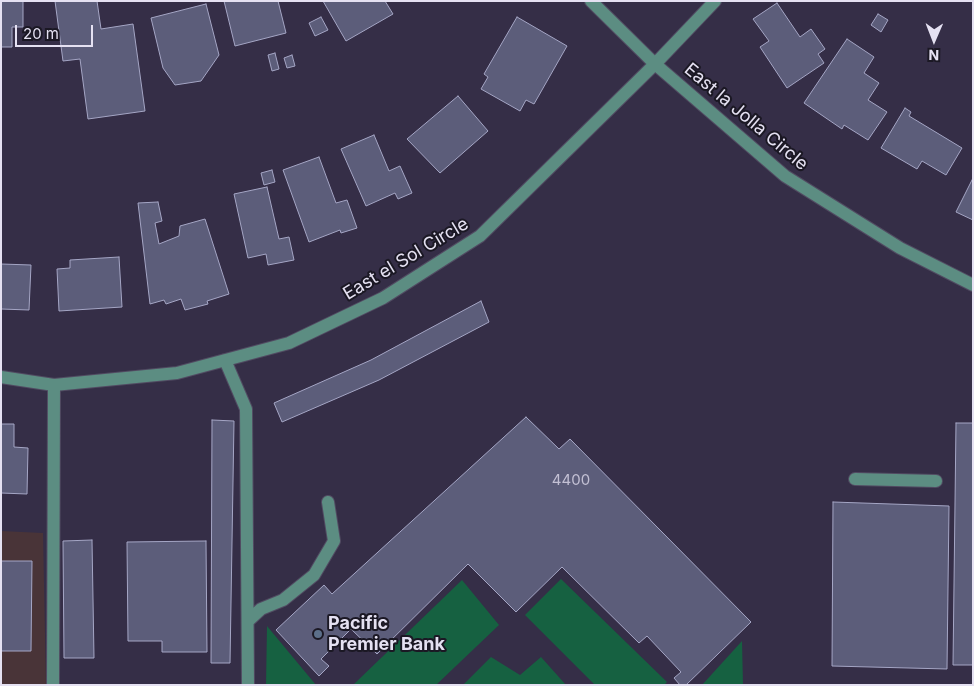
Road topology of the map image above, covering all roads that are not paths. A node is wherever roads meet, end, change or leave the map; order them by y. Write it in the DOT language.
graph roads {
  1 [pos="591,1"];
  2 [pos="715,1"];
  3 [pos="655,64"];
  4 [pos="973,285"];
  5 [pos="225,360"];
  6 [pos="1,377"];
  7 [pos="54,385"];
  8 [pos="855,479"];
  9 [pos="936,481"];
  10 [pos="328,502"];
  11 [pos="248,621"];
  12 [pos="53,685"];
  13 [pos="248,685"];
  1 -- 3 [label="street, East la Jolla Circle"];
  2 -- 3 [label="street, East el Sol Circle"];
  3 -- 4 [label="street, East la Jolla Circle"];
  3 -- 5 [label="street, East el Sol Circle"];
  5 -- 7 [label="street, East el Sol Circle"];
  5 -- 11 [label="street"];
  6 -- 7 [label="street, East el Sol Circle"];
  7 -- 12 [label="street"];
  8 -- 9 [label="street"];
  10 -- 11 [label="street"];
  11 -- 13 [label="street"];
}
